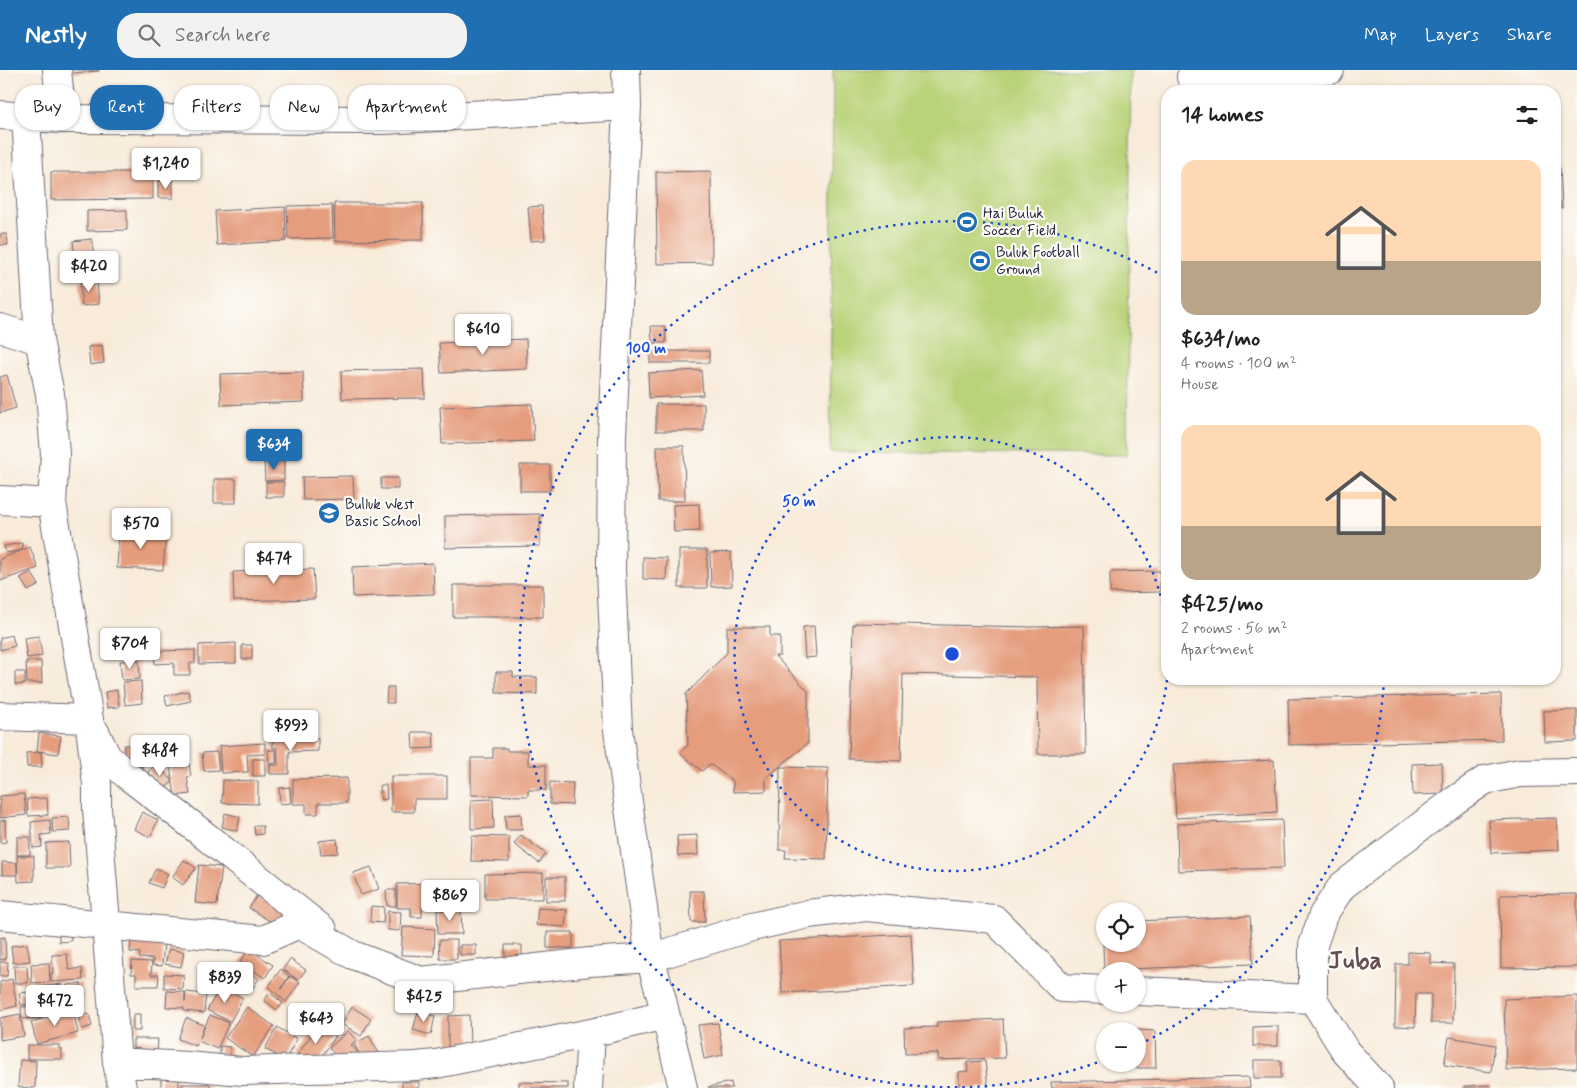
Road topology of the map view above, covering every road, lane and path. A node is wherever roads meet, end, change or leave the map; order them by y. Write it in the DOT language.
graph roads {
  1 [pos="57,70"];
  2 [pos="626,70"];
  3 [pos="1330,70"];
  4 [pos="1191,78"];
  5 [pos="59,85"];
  6 [pos="627,106"];
  7 [pos="13,116"];
  8 [pos="80,119"];
  9 [pos="0,328"];
  10 [pos="40,340"];
  11 [pos="0,500"];
  12 [pos="52,503"];
  13 [pos="0,716"];
  14 [pos="89,719"];
  15 [pos="1577,772"];
  16 [pos="0,915"];
  17 [pos="106,924"];
  18 [pos="353,955"];
  19 [pos="650,958"];
  20 [pos="1096,990"];
  21 [pos="1146,991"];
  22 [pos="1313,999"];
  23 [pos="665,1015"];
  24 [pos="591,1033"];
  25 [pos="119,1075"];
  26 [pos="588,1088"];
  27 [pos="683,1088"];
  28 [pos="1379,1088"];
  1 -- 5 [label="street"];
  2 -- 6 [label="street"];
  3 -- 4 [label="street"];
  6 -- 8 [label="street"];
  6 -- 19 [label="street"];
  7 -- 10 [label="street"];
  9 -- 10 [label="street"];
  10 -- 12 [label="street"];
  11 -- 12 [label="street"];
  12 -- 14 [label="street"];
  13 -- 14 [label="street"];
  14 -- 17 [label="street"];
  14 -- 18 [label="street"];
  15 -- 22 [label="street"];
  16 -- 17 [label="street"];
  17 -- 18 [label="street"];
  17 -- 25 [label="street"];
  18 -- 19 [label="street"];
  19 -- 20 [label="street"];
  19 -- 23 [label="street"];
  21 -- 22 [label="street"];
  22 -- 28 [label="street"];
  23 -- 24 [label="street"];
  23 -- 27 [label="street"];
  24 -- 25 [label="street"];
  24 -- 26 [label="street"];
}
